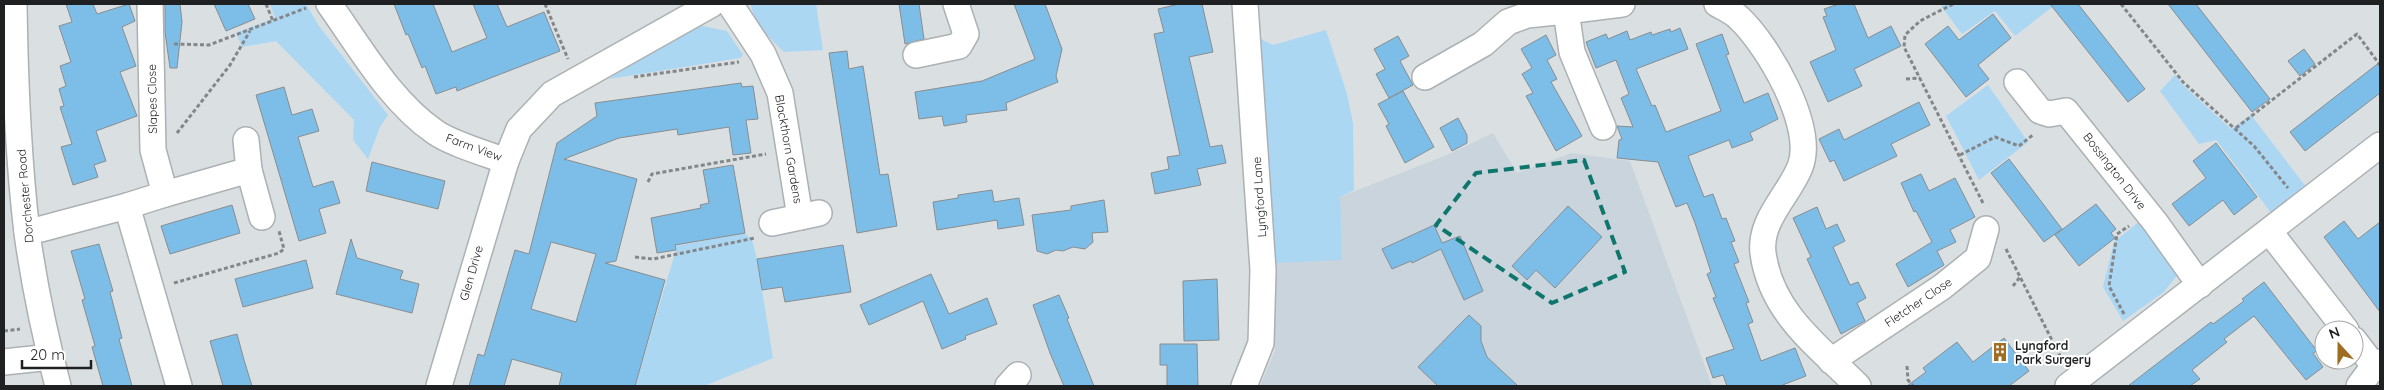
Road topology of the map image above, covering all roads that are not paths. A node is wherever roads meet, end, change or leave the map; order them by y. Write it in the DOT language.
graph roads {
  1 [pos="14,4"];
  2 [pos="150,4"];
  3 [pos="329,4"];
  4 [pos="712,4"];
  5 [pos="730,4"];
  6 [pos="956,4"];
  7 [pos="1245,4"];
  8 [pos="1622,4"];
  9 [pos="1717,4"];
  10 [pos="1566,11"];
  11 [pos="916,55"];
  12 [pos="1425,77"];
  13 [pos="2016,82"];
  14 [pos="1603,127"];
  15 [pos="11,128"];
  16 [pos="246,140"];
  17 [pos="2380,145"];
  18 [pos="506,161"];
  19 [pos="249,170"];
  20 [pos="165,194"];
  21 [pos="128,206"];
  22 [pos="262,217"];
  23 [pos="1985,218"];
  24 [pos="772,223"];
  25 [pos="2269,230"];
  26 [pos="27,231"];
  27 [pos="2200,285"];
  28 [pos="2338,320"];
  29 [pos="2364,350"];
  30 [pos="50,357"];
  31 [pos="1831,361"];
  32 [pos="4,362"];
  33 [pos="2377,364"];
  34 [pos="2083,381"];
  35 [pos="1848,384"];
  36 [pos="58,386"];
  37 [pos="179,386"];
  38 [pos="439,386"];
  39 [pos="1244,386"];
  40 [pos="2359,386"];
  1 -- 15 [label="street, Dorchester Road"];
  2 -- 20 [label="street, Slapes Close"];
  3 -- 18 [label="street, Farm View"];
  4 -- 18 [label="street, Farm View"];
  5 -- 24 [label="street, Blackthorn Gardens"];
  6 -- 11 [label="street"];
  7 -- 39 [label="street, Lyngford Lane"];
  8 -- 10 [label="street"];
  9 -- 31 [label="street"];
  10 -- 12 [label="street"];
  10 -- 14 [label="street"];
  13 -- 27 [label="street, Bossington Drive"];
  15 -- 26 [label="street, Dorchester Road"];
  16 -- 19 [label="street"];
  17 -- 25 [label="street"];
  18 -- 38 [label="street, Glen Drive"];
  19 -- 20 [label="street"];
  19 -- 22 [label="street"];
  20 -- 21 [label="street"];
  21 -- 26 [label="street"];
  21 -- 37 [label="street"];
  23 -- 31 [label="street, Fletcher Close"];
  25 -- 27 [label="street"];
  25 -- 28 [label="street"];
  26 -- 30 [label="street, Dorchester Road"];
  27 -- 34 [label="street"];
  29 -- 33 [label="street"];
  30 -- 32 [label="street"];
  30 -- 36 [label="street, Dorchester Road"];
  31 -- 35 [label="street"];
  33 -- 40 [label="street"];
}
